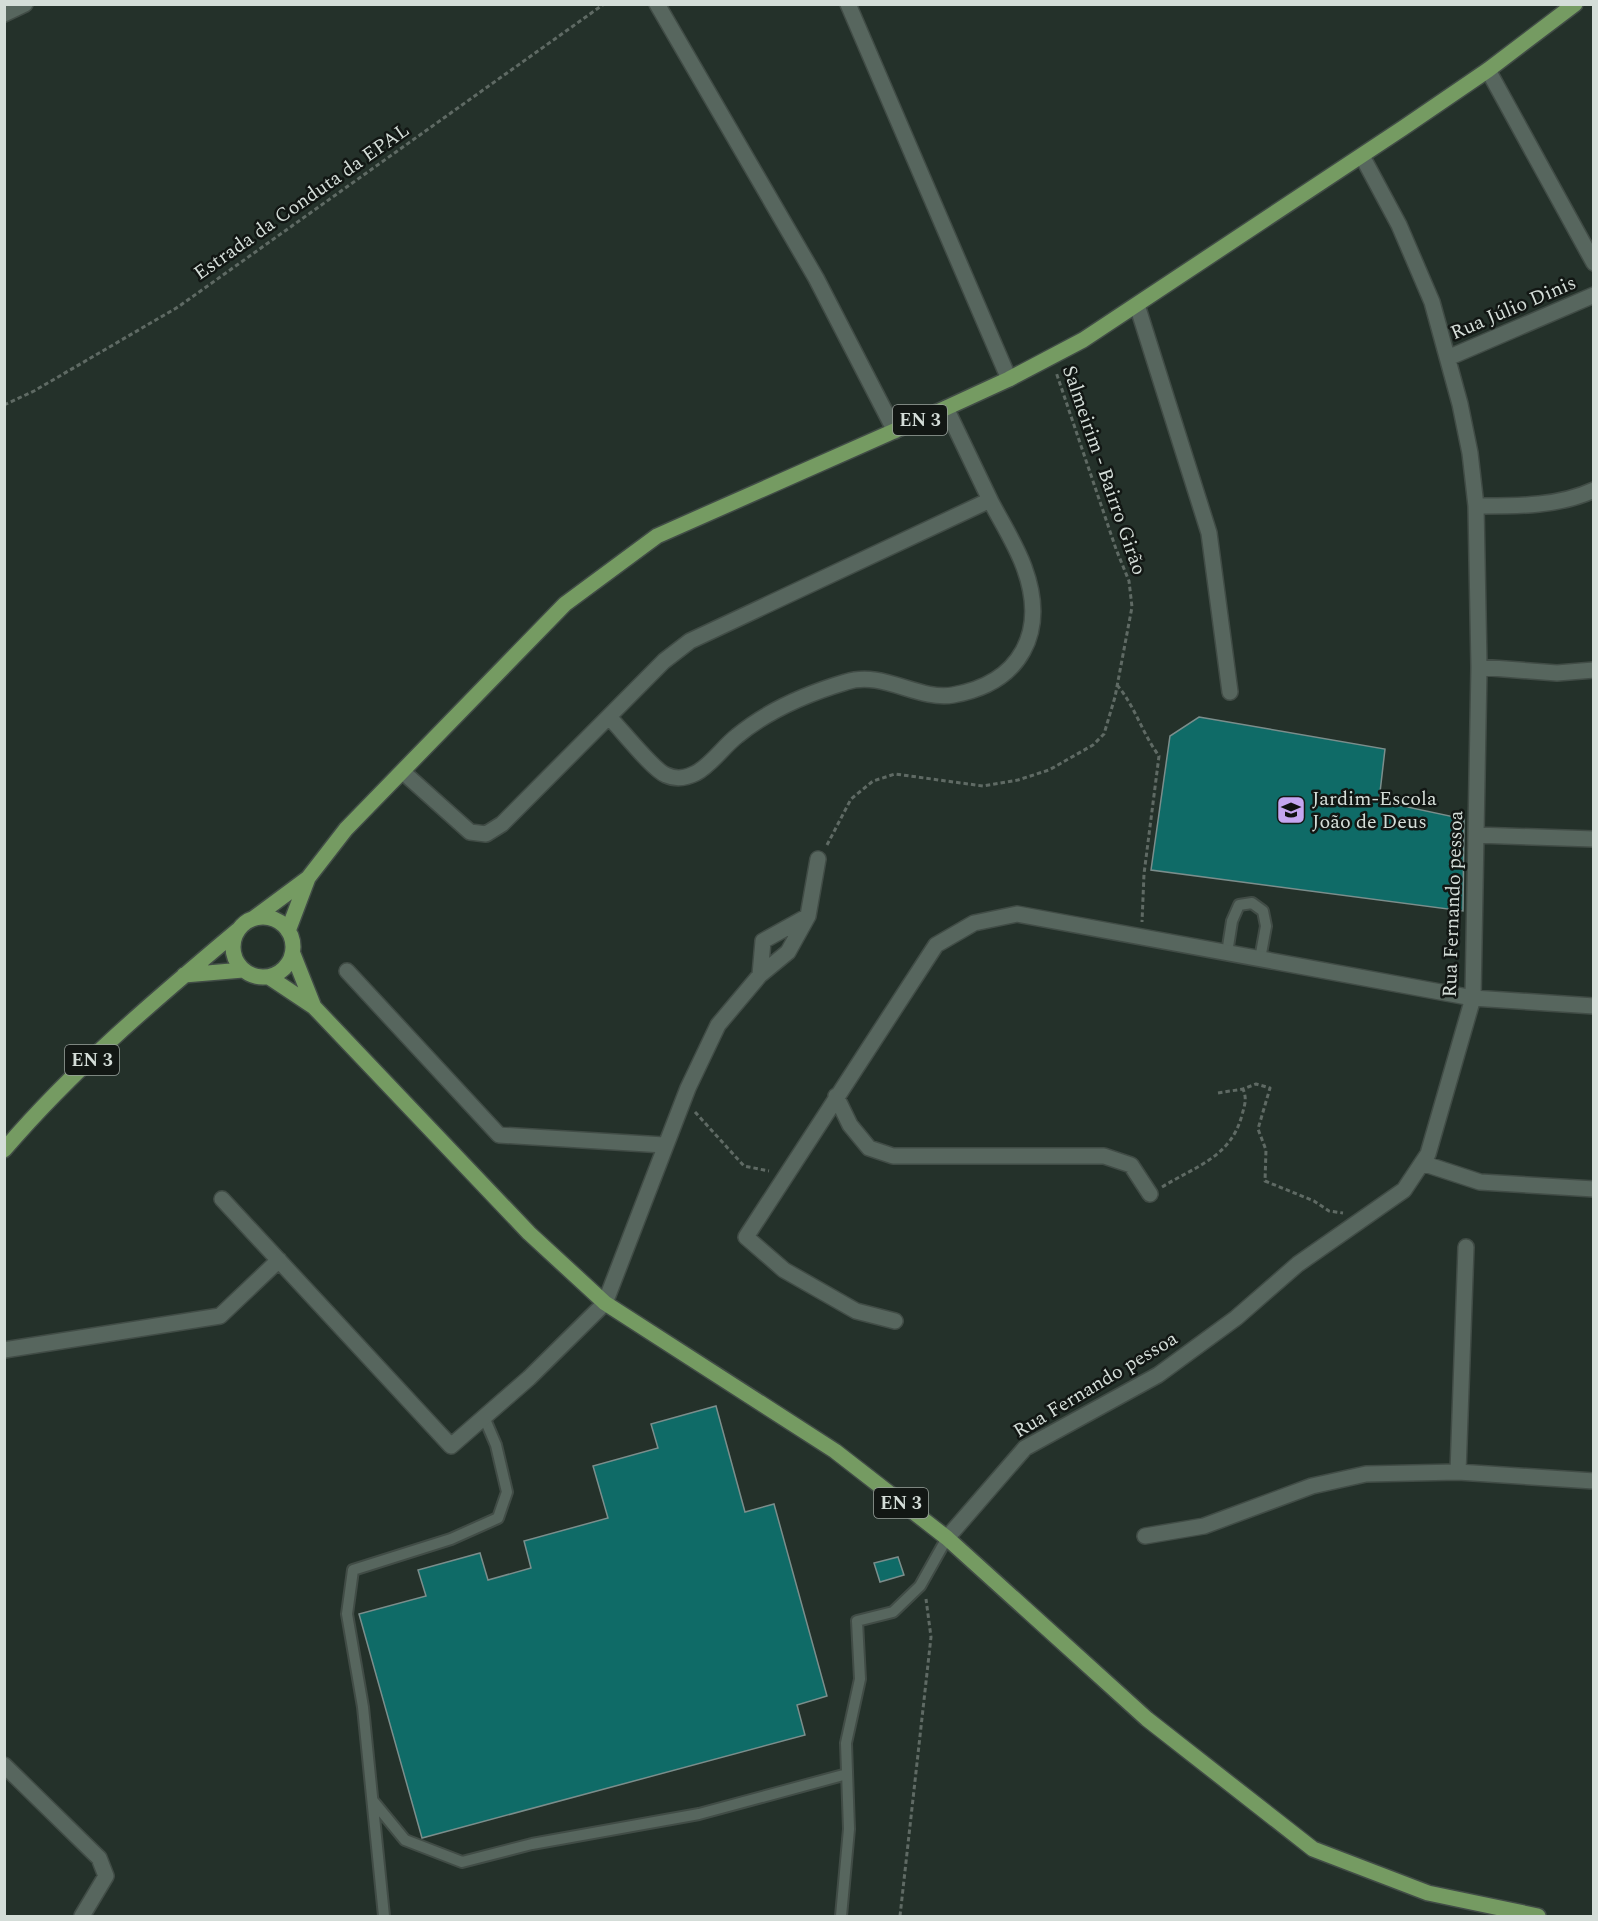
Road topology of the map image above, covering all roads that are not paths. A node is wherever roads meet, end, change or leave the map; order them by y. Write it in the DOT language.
graph roads {
  1 [pos="25,4"];
  2 [pos="657,4"];
  3 [pos="848,4"];
  4 [pos="1575,4"];
  5 [pos="4,14"];
  6 [pos="1488,70"];
  7 [pos="1362,156"];
  8 [pos="1593,263"];
  9 [pos="1593,295"];
  10 [pos="1137,305"];
  11 [pos="1450,357"];
  12 [pos="1009,379"];
  13 [pos="946,408"];
  14 [pos="896,431"];
  15 [pos="1593,490"];
  16 [pos="990,500"];
  17 [pos="1476,506"];
  18 [pos="1479,667"];
  19 [pos="1593,670"];
  20 [pos="1230,692"];
  21 [pos="609,717"];
  22 [pos="403,772"];
  23 [pos="1476,835"];
  24 [pos="1593,839"];
  25 [pos="818,859"];
  26 [pos="308,878"];
  27 [pos="808,916"];
  28 [pos="254,918"];
  29 [pos="238,930"];
  30 [pos="288,931"];
  31 [pos="1227,953"];
  32 [pos="293,954"];
  33 [pos="1260,959"];
  34 [pos="243,970"];
  35 [pos="347,971"];
  36 [pos="184,975"];
  37 [pos="760,975"];
  38 [pos="269,977"];
  39 [pos="1473,998"];
  40 [pos="1593,1006"];
  41 [pos="314,1007"];
  42 [pos="836,1096"];
  43 [pos="664,1145"];
  44 [pos="4,1150"];
  45 [pos="1422,1163"];
  46 [pos="1593,1189"];
  47 [pos="1150,1194"];
  48 [pos="222,1200"];
  49 [pos="1466,1247"];
  50 [pos="279,1260"];
  51 [pos="605,1303"];
  52 [pos="896,1321"];
  53 [pos="4,1350"];
  54 [pos="483,1417"];
  55 [pos="1458,1472"];
  56 [pos="1593,1481"];
  57 [pos="1145,1536"];
  58 [pos="947,1538"];
  59 [pos="4,1765"];
  60 [pos="847,1774"];
  61 [pos="372,1801"];
  62 [pos="82,1917"];
  63 [pos="384,1917"];
  64 [pos="841,1917"];
  65 [pos="1538,1917"];
  1 -- 5 [label="street"];
  2 -- 14 [label="street"];
  3 -- 12 [label="street"];
  4 -- 6 [label="main road, EN 3"];
  6 -- 7 [label="main road, EN 3"];
  6 -- 8 [label="street"];
  7 -- 10 [label="main road, EN 3"];
  7 -- 11 [label="street, Rua Fernando pessoa"];
  9 -- 11 [label="street, Rua Júlio Dinis"];
  10 -- 12 [label="main road, EN 3"];
  10 -- 20 [label="street"];
  11 -- 17 [label="street, Rua Fernando pessoa"];
  12 -- 13 [label="main road, EN 3"];
  13 -- 14 [label="main road, EN 3"];
  13 -- 16 [label="street"];
  14 -- 22 [label="main road, EN 3"];
  15 -- 17 [label="street"];
  16 -- 21 [label="street"];
  16 -- 21 [label="street"];
  17 -- 18 [label="street, Rua Fernando pessoa"];
  18 -- 19 [label="street"];
  18 -- 23 [label="street, Rua Fernando pessoa"];
  21 -- 22 [label="street"];
  22 -- 26 [label="main road, EN 3"];
  23 -- 24 [label="street"];
  23 -- 39 [label="street, Rua Fernando pessoa"];
  25 -- 27 [label="street"];
  26 -- 28 [label="main road, EN 3"];
  26 -- 30 [label="main road, EN 3"];
  27 -- 37 [label="street"];
  27 -- 37 [label="street"];
  28 -- 29 [label="main road, EN 3"];
  28 -- 30 [label="main road"];
  29 -- 34 [label="main road"];
  29 -- 36 [label="main road, EN 3"];
  30 -- 32 [label="main road, EN 3"];
  31 -- 33 [label="street"];
  31 -- 33 [label="lane"];
  31 -- 42 [label="street"];
  32 -- 38 [label="main road"];
  32 -- 41 [label="main road, EN 3"];
  33 -- 39 [label="street"];
  34 -- 36 [label="main road, EN 3"];
  34 -- 38 [label="main road, EN 3"];
  35 -- 43 [label="street"];
  36 -- 44 [label="main road, EN 3"];
  37 -- 43 [label="street"];
  38 -- 41 [label="main road, EN 3"];
  39 -- 40 [label="street"];
  39 -- 45 [label="street, Rua Fernando pessoa"];
  41 -- 51 [label="main road, EN 3"];
  42 -- 47 [label="street"];
  42 -- 52 [label="street"];
  43 -- 51 [label="street"];
  45 -- 46 [label="street"];
  45 -- 58 [label="street, Rua Fernando pessoa"];
  48 -- 50 [label="street"];
  49 -- 55 [label="street"];
  50 -- 53 [label="street"];
  50 -- 54 [label="street"];
  51 -- 54 [label="street"];
  51 -- 58 [label="main road, EN 3"];
  54 -- 61 [label="lane"];
  55 -- 56 [label="street"];
  55 -- 57 [label="street"];
  58 -- 60 [label="lane"];
  58 -- 65 [label="main road, EN 3"];
  59 -- 62 [label="street"];
  60 -- 61 [label="lane"];
  60 -- 64 [label="lane"];
  61 -- 63 [label="lane"];
}
